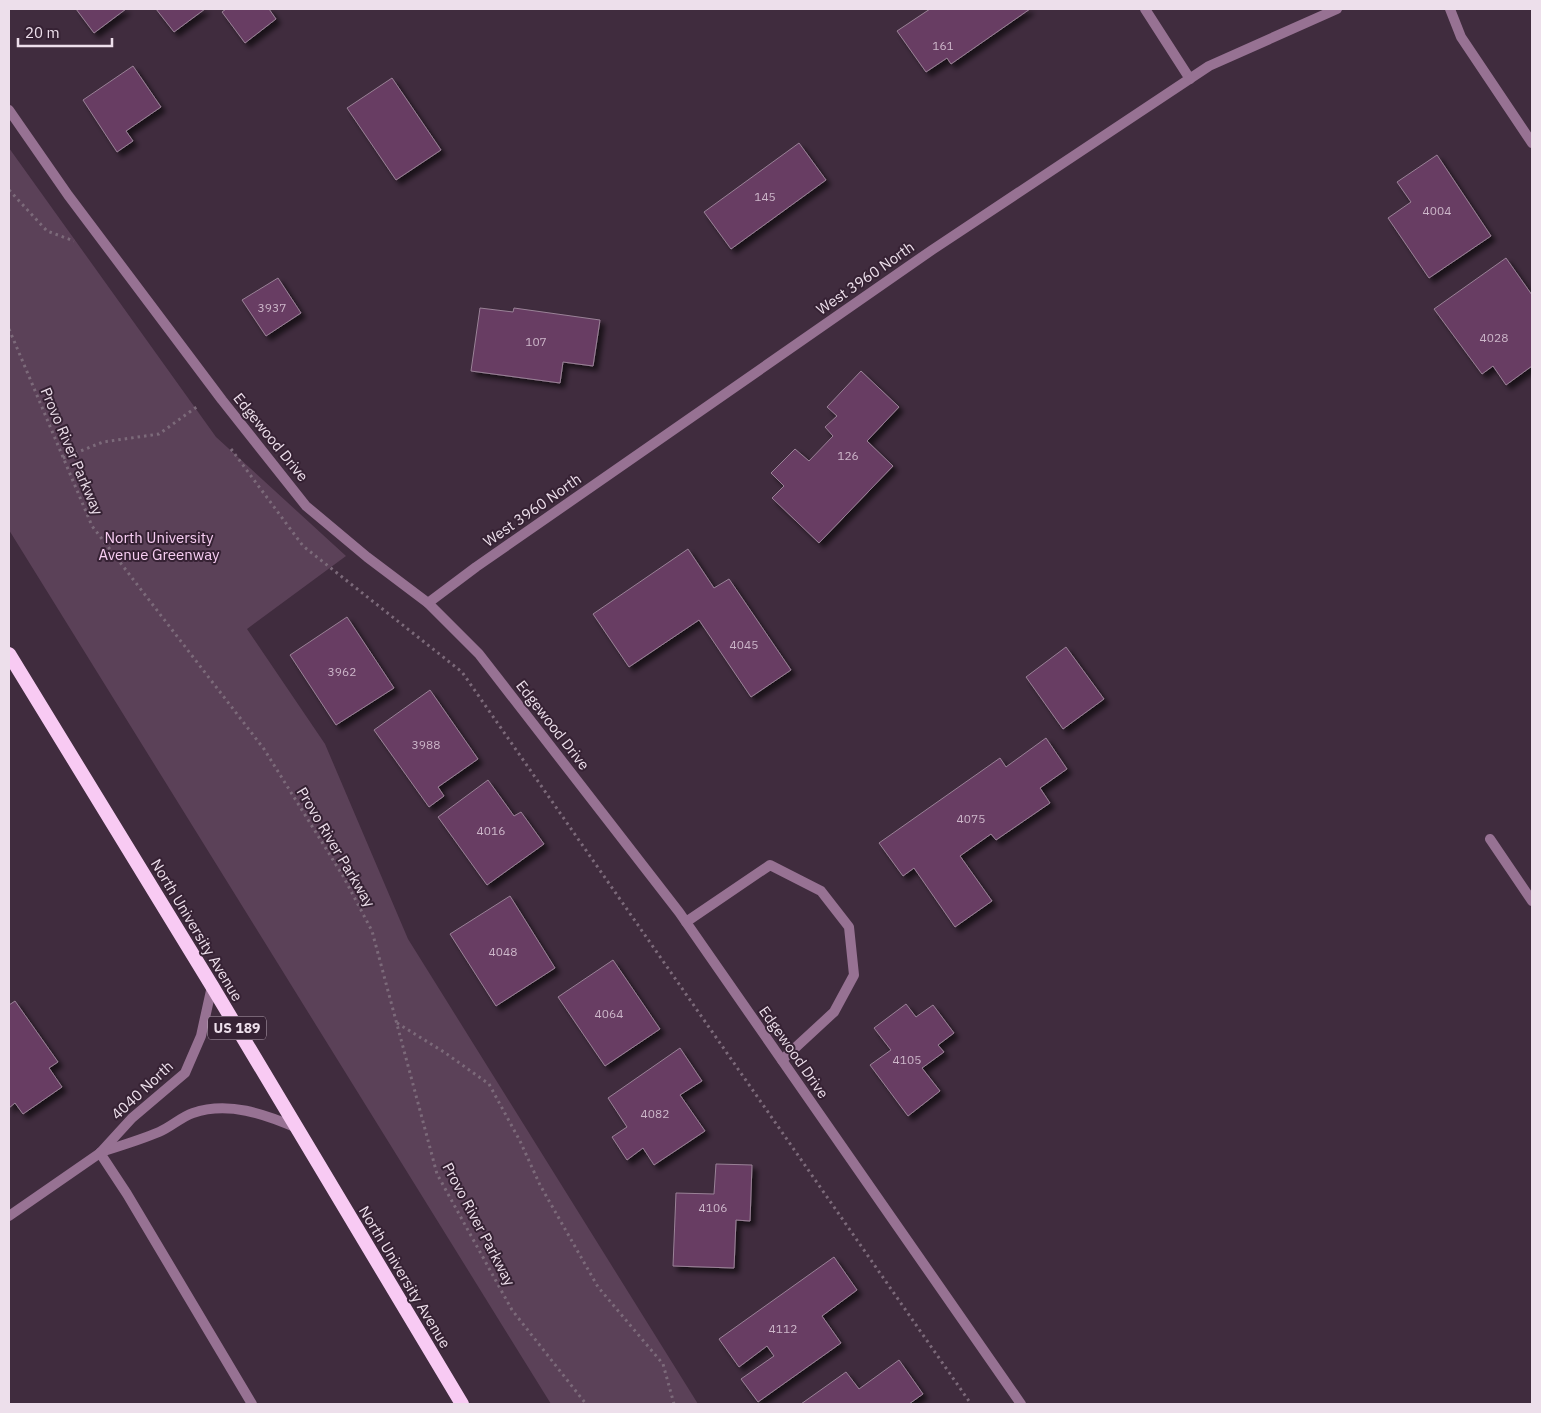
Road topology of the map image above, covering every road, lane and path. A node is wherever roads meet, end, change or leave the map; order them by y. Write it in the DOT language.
graph roads {
  1 [pos="1145,9"];
  2 [pos="1337,9"];
  3 [pos="1450,9"];
  4 [pos="1190,79"];
  5 [pos="9,110"];
  6 [pos="1532,143"];
  7 [pos="9,190"];
  8 [pos="80,248"];
  9 [pos="9,329"];
  10 [pos="204,413"];
  11 [pos="227,445"];
  12 [pos="63,458"];
  13 [pos="428,603"];
  14 [pos="9,654"];
  15 [pos="1490,840"];
  16 [pos="1532,902"];
  17 [pos="686,922"];
  18 [pos="212,986"];
  19 [pos="396,1023"];
  20 [pos="782,1060"];
  21 [pos="297,1128"];
  22 [pos="100,1152"];
  23 [pos="9,1216"];
  24 [pos="252,1404"];
  25 [pos="462,1404"];
  26 [pos="586,1404"];
  27 [pos="674,1404"];
  28 [pos="971,1404"];
  29 [pos="1022,1404"];
  1 -- 4 [label="street"];
  2 -- 4 [label="street, West 3960 North"];
  3 -- 6 [label="street"];
  4 -- 13 [label="street, West 3960 North"];
  5 -- 13 [label="street, Edgewood Drive"];
  7 -- 8 [label="path"];
  9 -- 12 [label="path, Provo River Parkway"];
  10 -- 12 [label="path"];
  11 -- 28 [label="path"];
  12 -- 19 [label="path, Provo River Parkway"];
  13 -- 17 [label="street, Edgewood Drive"];
  14 -- 18 [label="highway, North University Avenue / US 189"];
  15 -- 16 [label="street"];
  17 -- 20 [label="street, Edgewood Drive"];
  17 -- 20 [label="street"];
  18 -- 21 [label="highway, North University Avenue / US 189"];
  18 -- 22 [label="street, 4040 North"];
  19 -- 26 [label="path, Provo River Parkway"];
  19 -- 27 [label="path"];
  20 -- 29 [label="street, Edgewood Drive"];
  21 -- 22 [label="street, 4040 North"];
  21 -- 25 [label="highway, North University Avenue / US 189"];
  22 -- 23 [label="street, 4040 North"];
  22 -- 24 [label="street"];
}
